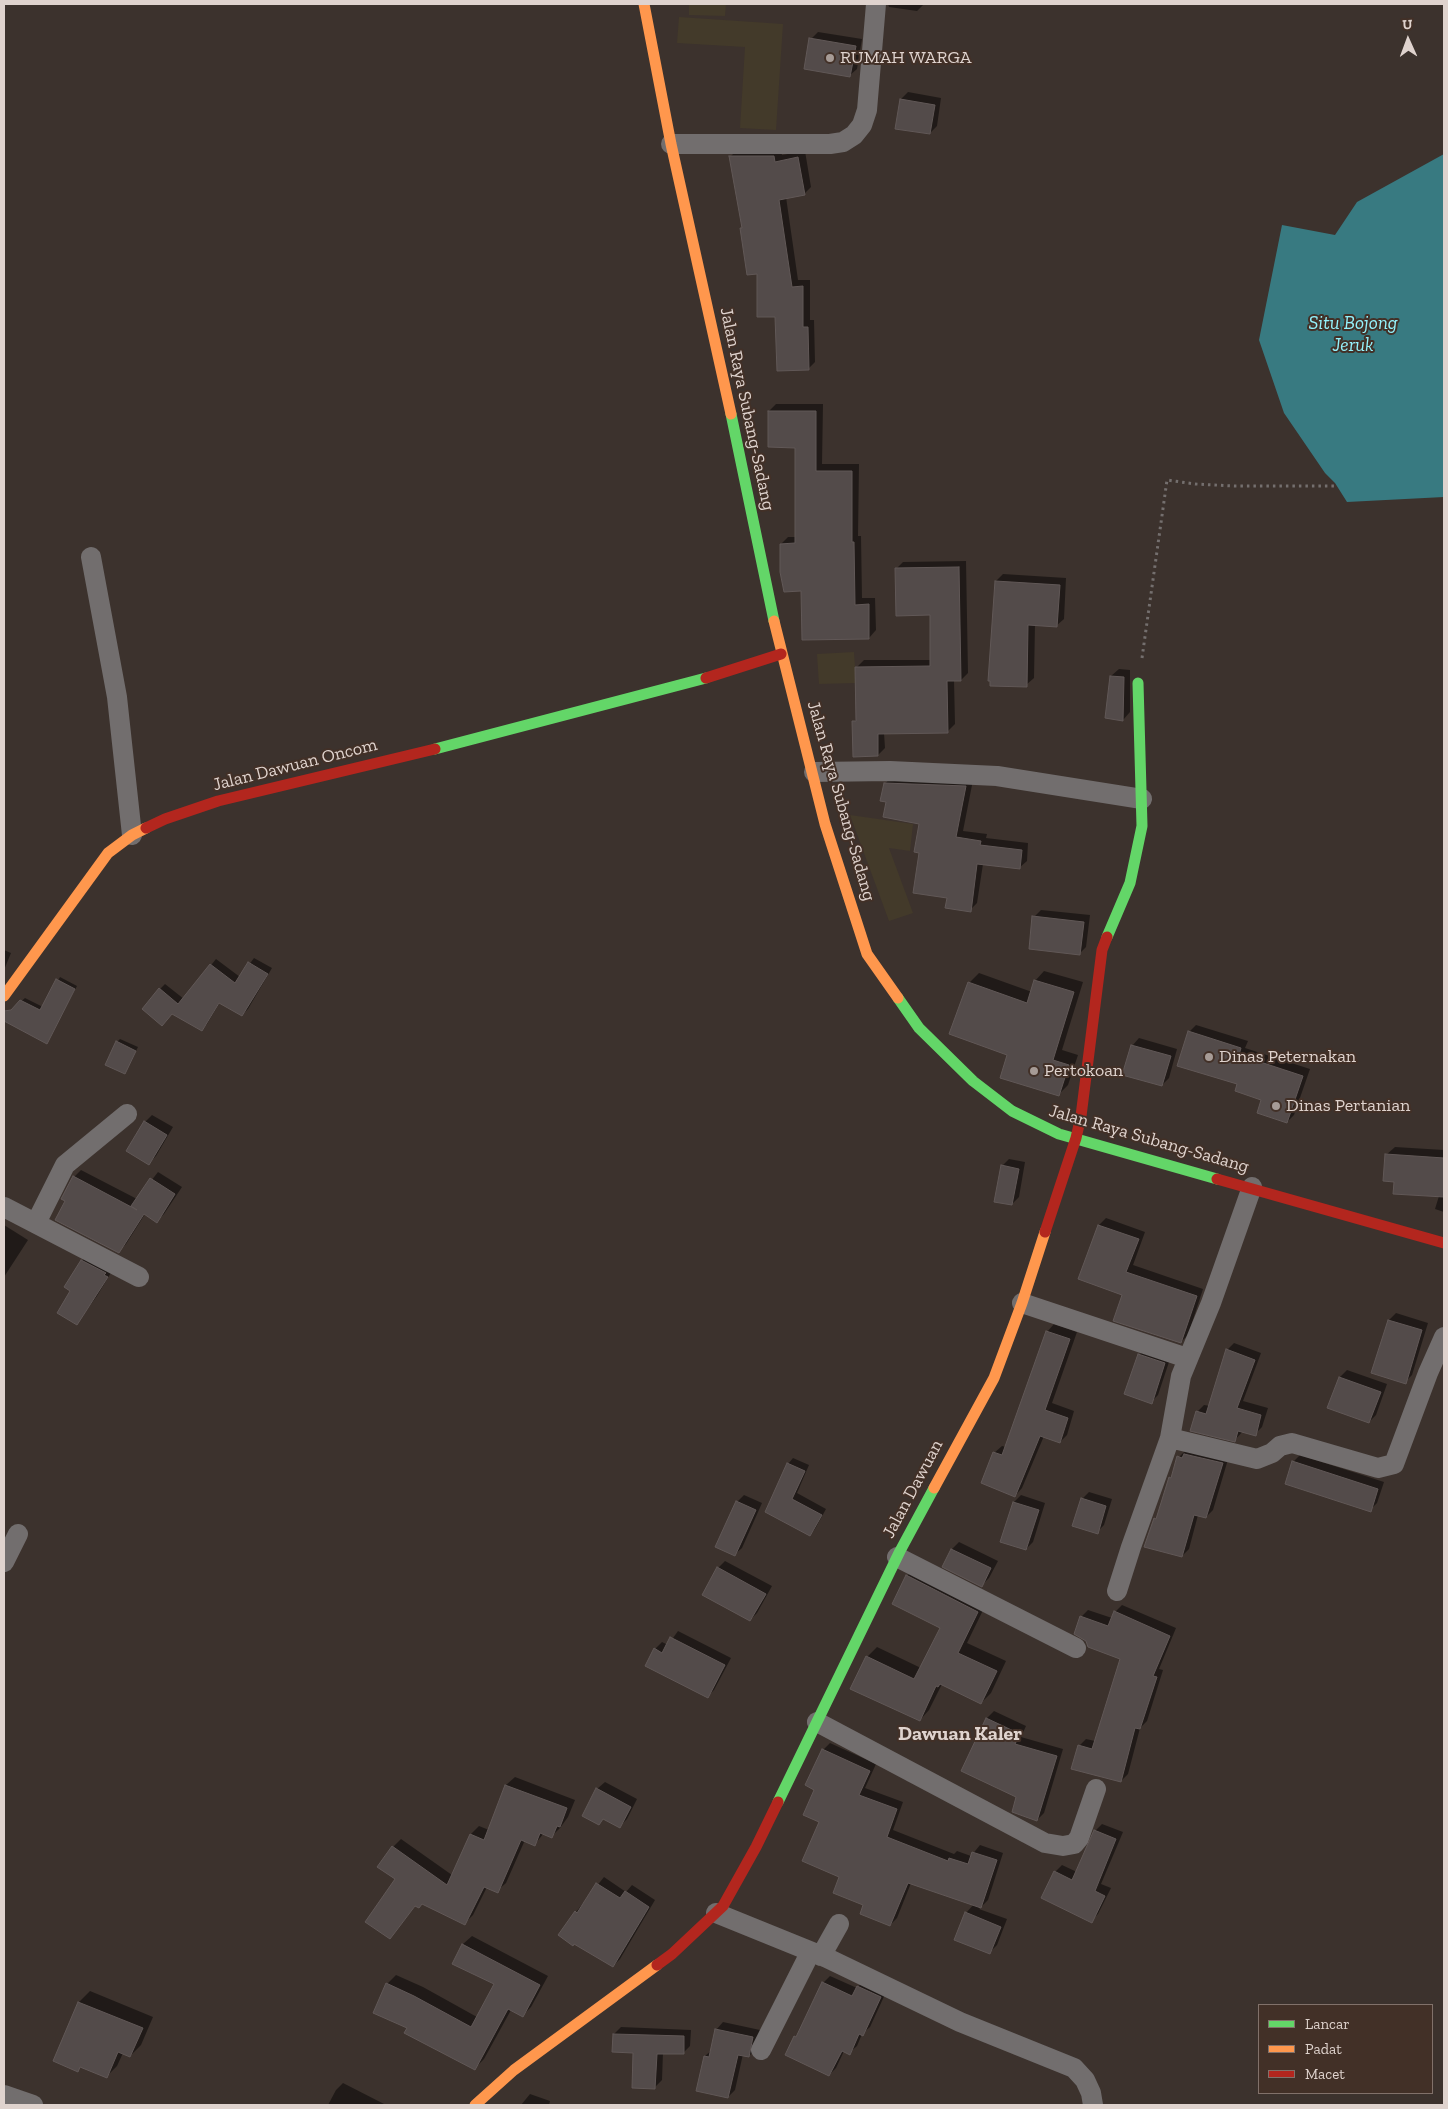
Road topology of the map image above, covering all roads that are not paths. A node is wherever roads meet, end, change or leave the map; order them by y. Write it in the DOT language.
graph roads {
  1 [pos="644,4"];
  2 [pos="876,4"];
  3 [pos="671,144"];
  4 [pos="91,557"];
  5 [pos="781,654"];
  6 [pos="1138,683"];
  7 [pos="814,772"];
  8 [pos="1142,799"];
  9 [pos="132,835"];
  10 [pos="4,996"];
  11 [pos="127,1114"];
  12 [pos="1076,1138"];
  13 [pos="1252,1188"];
  14 [pos="4,1207"];
  15 [pos="36,1223"];
  16 [pos="1444,1243"];
  17 [pos="139,1277"];
  18 [pos="1022,1303"];
  19 [pos="1444,1337"];
  20 [pos="1187,1358"];
  21 [pos="1170,1438"];
  22 [pos="18,1534"];
  23 [pos="897,1557"];
  24 [pos="4,1562"];
  25 [pos="1118,1591"];
  26 [pos="1076,1648"];
  27 [pos="817,1722"];
  28 [pos="1096,1790"];
  29 [pos="719,1910"];
  30 [pos="840,1924"];
  31 [pos="816,1955"];
  32 [pos="761,2050"];
  33 [pos="4,2095"];
  34 [pos="33,2105"];
  35 [pos="475,2105"];
  36 [pos="1093,2105"];
  1 -- 3 [label="street, Jalan Raya Subang-Sadang"];
  2 -- 3 [label="street"];
  3 -- 5 [label="street, Jalan Raya Subang-Sadang"];
  4 -- 9 [label="street"];
  5 -- 7 [label="street, Jalan Raya Subang-Sadang"];
  5 -- 9 [label="street, Jalan Dawuan Oncom"];
  6 -- 8 [label="street, Jalan Dawuan"];
  7 -- 8 [label="street"];
  7 -- 12 [label="street, Jalan Raya Subang-Sadang"];
  8 -- 12 [label="street, Jalan Dawuan"];
  9 -- 10 [label="street, Jalan Dawuan Oncom"];
  11 -- 15 [label="street"];
  12 -- 13 [label="street, Jalan Raya Subang-Sadang"];
  12 -- 18 [label="street, Jalan Dawuan"];
  13 -- 16 [label="street, Jalan Raya Subang-Sadang"];
  13 -- 20 [label="street"];
  14 -- 15 [label="street"];
  15 -- 17 [label="street"];
  18 -- 20 [label="street"];
  18 -- 23 [label="street, Jalan Dawuan"];
  19 -- 21 [label="street"];
  20 -- 21 [label="street"];
  21 -- 25 [label="street"];
  22 -- 24 [label="street"];
  23 -- 26 [label="street"];
  23 -- 27 [label="street, Jalan Dawuan"];
  27 -- 28 [label="street"];
  27 -- 29 [label="street, Jalan Dawuan"];
  29 -- 31 [label="street"];
  29 -- 35 [label="street, Jalan Dawuan"];
  30 -- 31 [label="street"];
  31 -- 32 [label="street"];
  31 -- 36 [label="street"];
  33 -- 34 [label="street"];
}
